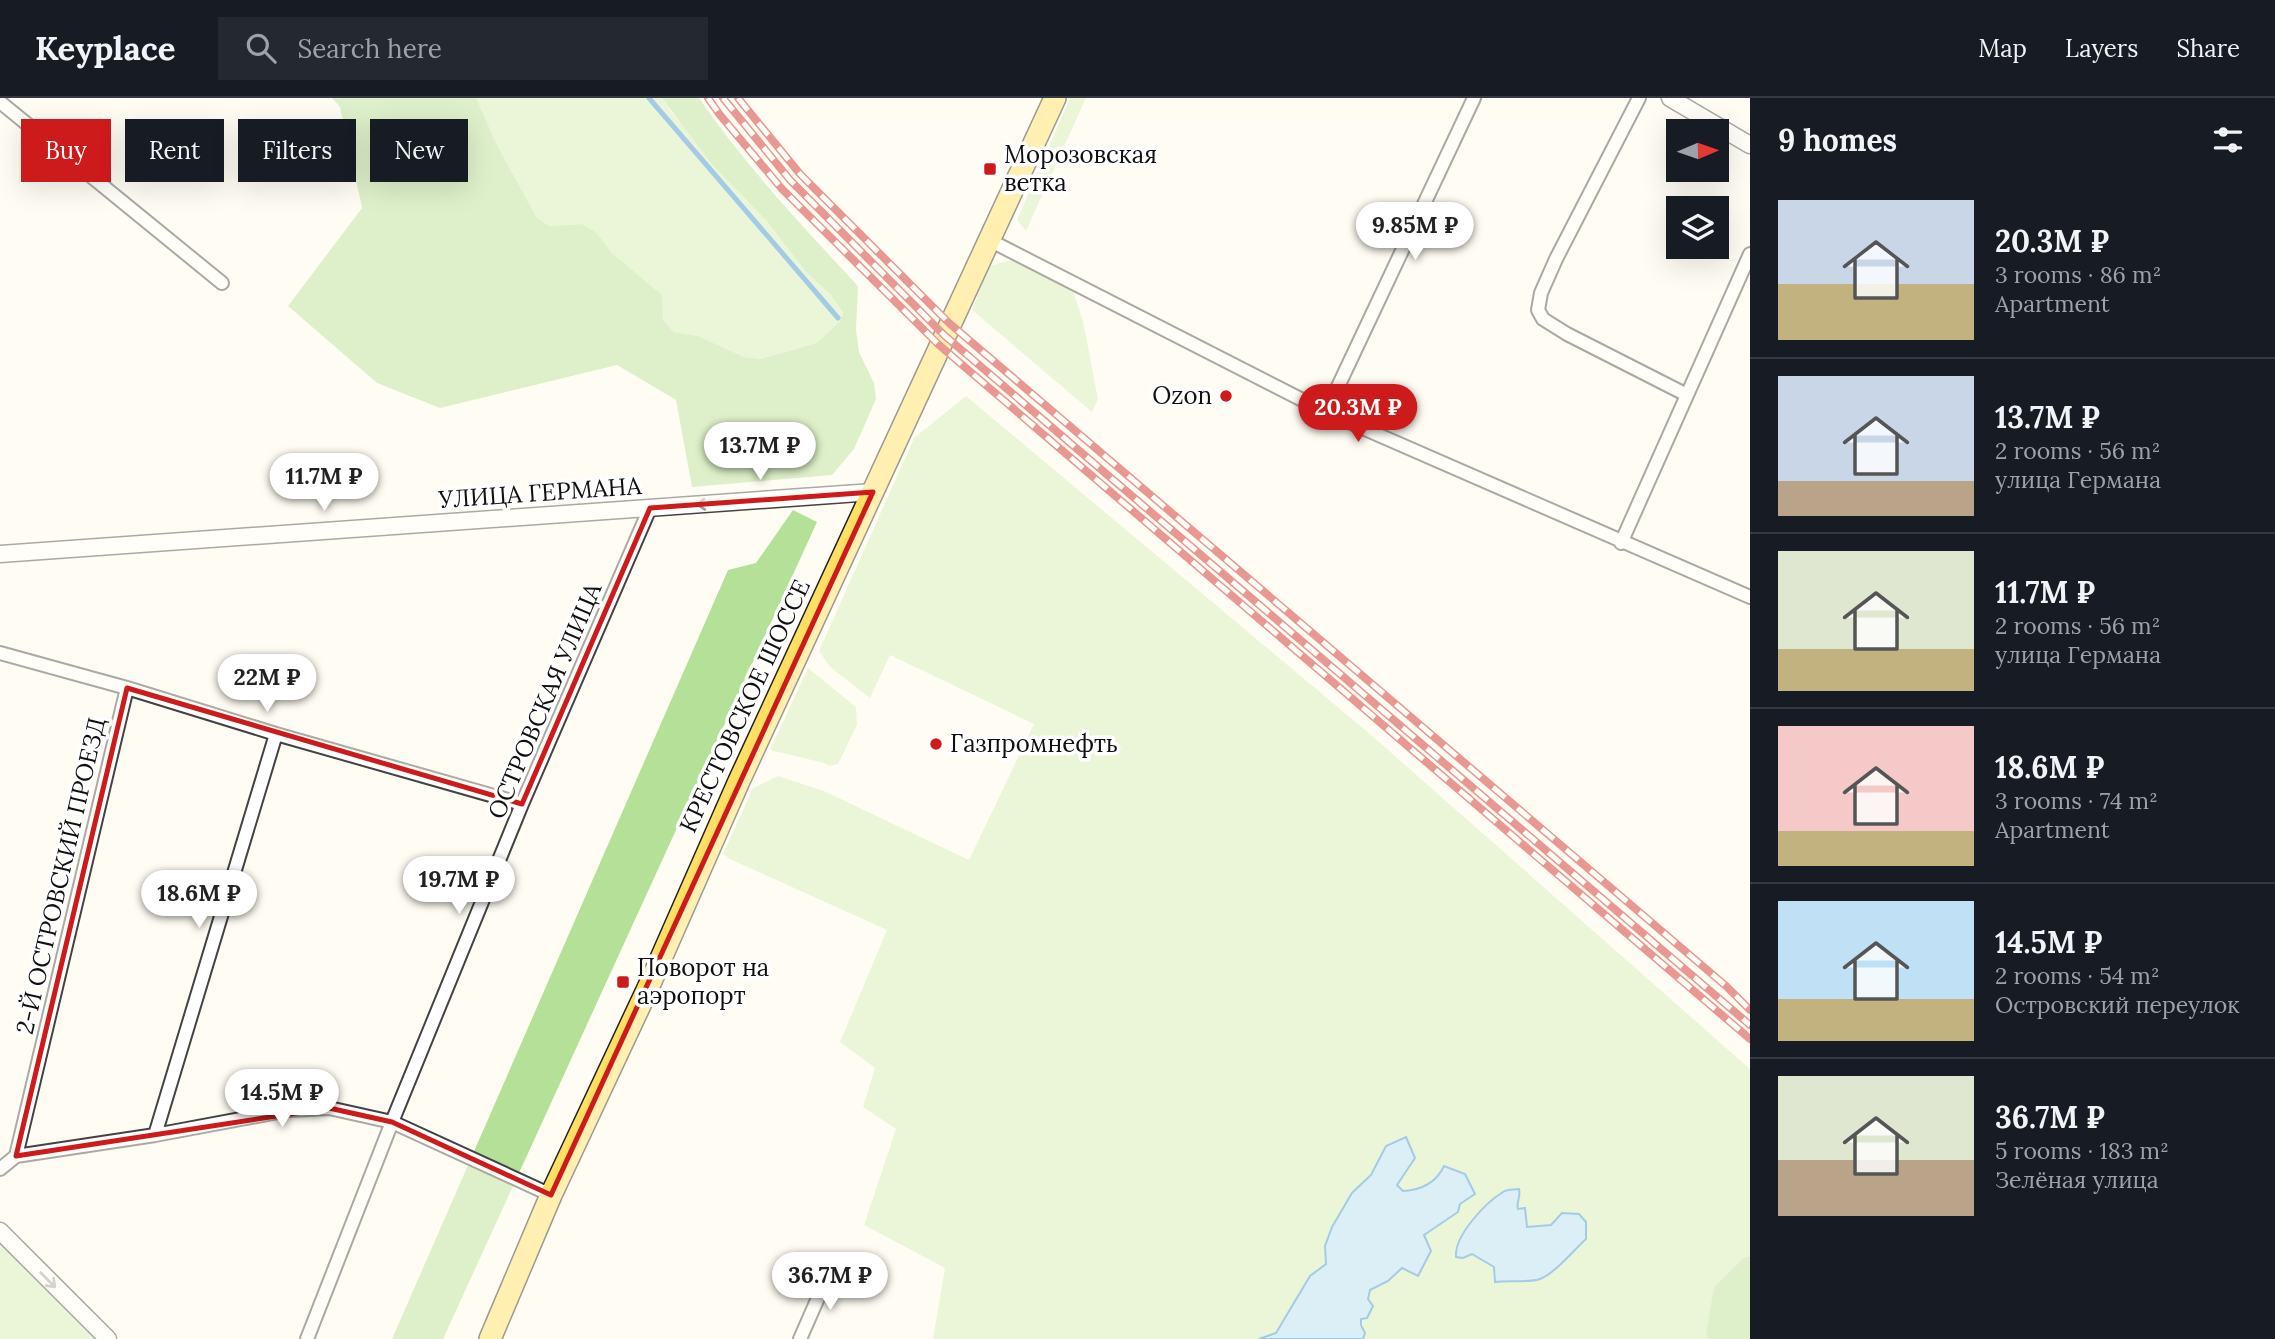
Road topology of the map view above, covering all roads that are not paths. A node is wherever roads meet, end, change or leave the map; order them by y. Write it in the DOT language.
graph roads {
  1 [pos="1055,98"];
  2 [pos="1474,98"];
  3 [pos="1639,98"];
  4 [pos="1670,98"];
  5 [pos="0,102"];
  6 [pos="1750,145"];
  7 [pos="989,240"];
  8 [pos="1750,254"];
  9 [pos="222,283"];
  10 [pos="1687,395"];
  11 [pos="1326,412"];
  12 [pos="873,492"];
  13 [pos="650,509"];
  14 [pos="1621,542"];
  15 [pos="0,554"];
  16 [pos="1750,597"];
  17 [pos="0,653"];
  18 [pos="127,688"];
  19 [pos="276,734"];
  20 [pos="522,804"];
  21 [pos="392,1122"];
  22 [pos="155,1135"];
  23 [pos="16,1156"];
  24 [pos="0,1170"];
  25 [pos="551,1195"];
  26 [pos="0,1231"];
  27 [pos="829,1273"];
  28 [pos="107,1339"];
  29 [pos="307,1339"];
  30 [pos="490,1339"];
  31 [pos="800,1339"];
  1 -- 7 [label="main road, КРЕСТОВСКОЕ ШОССЕ"];
  2 -- 11 [label="street"];
  3 -- 10 [label="street"];
  4 -- 6 [label="street"];
  5 -- 9 [label="street"];
  7 -- 11 [label="street"];
  7 -- 12 [label="main road, КРЕСТОВСКОЕ ШОССЕ"];
  8 -- 10 [label="street"];
  10 -- 14 [label="street"];
  11 -- 14 [label="street"];
  12 -- 13 [label="street, УЛИЦА ГЕРМАНА, one-way"];
  12 -- 25 [label="main road, КРЕСТОВСКОЕ ШОССЕ"];
  13 -- 15 [label="street, УЛИЦА ГЕРМАНА"];
  13 -- 20 [label="street, ОСТРОВСКАЯ УЛИЦА"];
  14 -- 16 [label="street"];
  17 -- 18 [label="street"];
  18 -- 19 [label="street"];
  18 -- 23 [label="street, 2-Й ОСТРОВСКИЙ ПРОЕЗД"];
  19 -- 20 [label="street"];
  19 -- 22 [label="street"];
  20 -- 21 [label="street, ОСТРОВСКАЯ УЛИЦА"];
  21 -- 22 [label="street"];
  21 -- 25 [label="street"];
  21 -- 29 [label="street, ОСТРОВСКАЯ УЛИЦА"];
  22 -- 23 [label="street"];
  23 -- 24 [label="street"];
  25 -- 30 [label="main road, КРЕСТОВСКОЕ ШОССЕ"];
  26 -- 28 [label="street, one-way"];
  27 -- 31 [label="street"];
}
